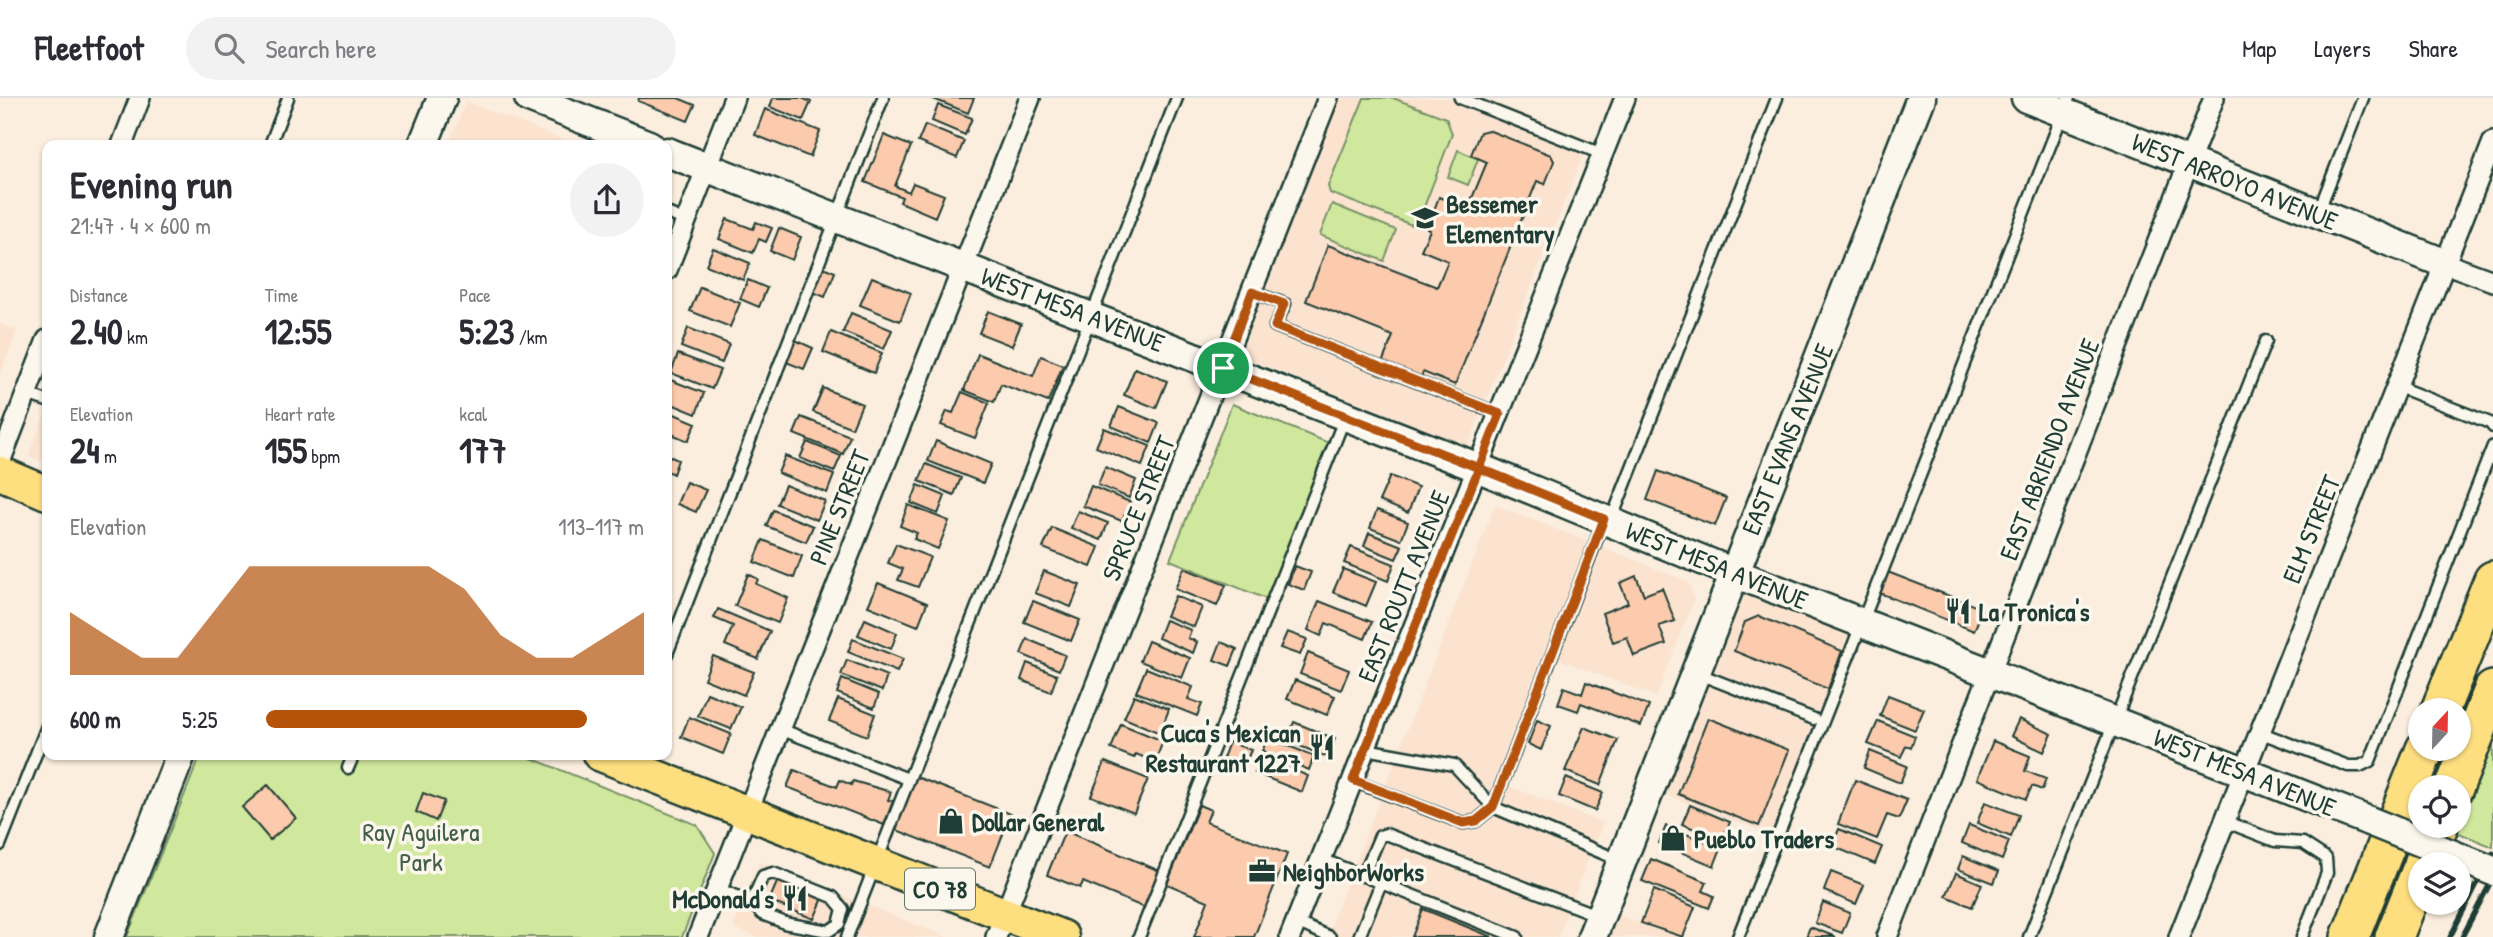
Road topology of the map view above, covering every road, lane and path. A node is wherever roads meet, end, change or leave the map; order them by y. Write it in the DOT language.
graph roads {
  1 [pos="140,98"];
  2 [pos="288,98"];
  3 [pos="442,98"];
  4 [pos="528,98"];
  5 [pos="734,98"];
  6 [pos="883,98"];
  7 [pos="1030,98"];
  8 [pos="1177,98"];
  9 [pos="1328,98"];
  10 [pos="1625,98"];
  11 [pos="1777,98"];
  12 [pos="1921,98"];
  13 [pos="2026,98"];
  14 [pos="2214,98"];
  15 [pos="2363,98"];
  16 [pos="1467,99"];
  17 [pos="2066,105"];
  18 [pos="124,140"];
  19 [pos="272,140"];
  20 [pos="425,140"];
  21 [pos="638,140"];
  22 [pos="2493,142"];
  23 [pos="672,154"];
  24 [pos="1602,154"];
  25 [pos="2188,162"];
  26 [pos="707,168"];
  27 [pos="2318,214"];
  28 [pos="672,216"];
  29 [pos="836,218"];
  30 [pos="686,221"];
  31 [pos="672,257"];
  32 [pos="2444,263"];
  33 [pos="963,267"];
  34 [pos="2493,281"];
  35 [pos="1252,292"];
  36 [pos="1092,317"];
  37 [pos="2266,341"];
  38 [pos="42,353"];
  39 [pos="1223,368"];
  40 [pos="2396,386"];
  41 [pos="26,394"];
  42 [pos="42,399"];
  43 [pos="1500,414"];
  44 [pos="1345,416"];
  45 [pos="2493,427"];
  46 [pos="2493,446"];
  47 [pos="1479,468"];
  48 [pos="1,473"];
  49 [pos="42,487"];
  50 [pos="1607,521"];
  51 [pos="1734,573"];
  52 [pos="2493,580"];
  53 [pos="1862,622"];
  54 [pos="672,641"];
  55 [pos="1990,672"];
  56 [pos="1695,673"];
  57 [pos="2493,690"];
  58 [pos="2445,698"];
  59 [pos="1814,719"];
  60 [pos="2115,721"];
  61 [pos="779,729"];
  62 [pos="2259,732"];
  63 [pos="42,739"];
  64 [pos="1366,749"];
  65 [pos="179,760"];
  66 [pos="351,760"];
  67 [pos="622,760"];
  68 [pos="2420,761"];
  69 [pos="348,768"];
  70 [pos="2244,771"];
  71 [pos="2459,775"];
  72 [pos="908,779"];
  73 [pos="1353,780"];
  74 [pos="1493,807"];
  75 [pos="748,813"];
  76 [pos="2224,821"];
  77 [pos="0,845"];
  78 [pos="1321,859"];
  79 [pos="1621,861"];
  80 [pos="876,863"];
  81 [pos="2493,871"];
  82 [pos="1363,876"];
  83 [pos="1381,883"];
  84 [pos="717,888"];
  85 [pos="2408,902"];
  86 [pos="751,903"];
  87 [pos="784,923"];
  88 [pos="1001,926"];
  89 [pos="1596,927"];
  90 [pos="1293,930"];
  91 [pos="109,937"];
  92 [pos="698,937"];
  93 [pos="820,937"];
  94 [pos="846,937"];
  95 [pos="1062,937"];
  96 [pos="1139,937"];
  97 [pos="1330,937"];
  98 [pos="1359,937"];
  99 [pos="1517,937"];
  100 [pos="1738,937"];
  101 [pos="1887,937"];
  102 [pos="2029,937"];
  103 [pos="2179,937"];
  104 [pos="2302,937"];
  105 [pos="2350,937"];
  106 [pos="2394,937"];
  1 -- 18 [label="street"];
  2 -- 19 [label="lane"];
  3 -- 20 [label="street"];
  4 -- 21 [label="street"];
  5 -- 26 [label="street"];
  6 -- 29 [label="lane"];
  7 -- 33 [label="street, PINE STREET"];
  8 -- 36 [label="lane"];
  9 -- 35 [label="street, SPRUCE STREET"];
  10 -- 24 [label="street, EAST ROUTT AVENUE"];
  11 -- 50 [label="lane"];
  12 -- 51 [label="street, EAST EVANS AVENUE"];
  13 -- 17 [label="street, WEST ARROYO AVENUE"];
  14 -- 25 [label="street, EAST ABRIENDO AVENUE"];
  15 -- 27 [label="lane"];
  16 -- 24 [label="lane"];
  17 -- 25 [label="street, WEST ARROYO AVENUE"];
  17 -- 53 [label="lane"];
  22 -- 32 [label="street, ELM STREET"];
  23 -- 26 [label="street, WEST MESA AVENUE"];
  24 -- 43 [label="street, EAST ROUTT AVENUE"];
  25 -- 27 [label="street, WEST ARROYO AVENUE"];
  25 -- 55 [label="street, EAST ABRIENDO AVENUE"];
  26 -- 29 [label="street, WEST MESA AVENUE"];
  26 -- 30 [label="street"];
  27 -- 32 [label="street, WEST ARROYO AVENUE"];
  28 -- 30 [label="lane"];
  29 -- 33 [label="street, WEST MESA AVENUE"];
  29 -- 54 [label="lane"];
  30 -- 31 [label="street"];
  32 -- 34 [label="street"];
  32 -- 40 [label="street, ELM STREET"];
  33 -- 36 [label="street, WEST MESA AVENUE"];
  33 -- 61 [label="street, PINE STREET"];
  35 -- 39 [label="street, SPRUCE STREET"];
  35 -- 43 [label="lane"];
  36 -- 39 [label="street, WEST MESA AVENUE"];
  36 -- 72 [label="lane"];
  37 -- 60 [label="lane"];
  38 -- 41 [label="street"];
  39 -- 44 [label="street, WEST MESA AVENUE"];
  39 -- 88 [label="street, SPRUCE STREET"];
  40 -- 45 [label="lane"];
  40 -- 62 [label="street, ELM STREET"];
  41 -- 42 [label="lane"];
  41 -- 48 [label="street"];
  43 -- 47 [label="street, EAST ROUTT AVENUE"];
  44 -- 47 [label="street, WEST MESA AVENUE"];
  44 -- 96 [label="lane"];
  46 -- 62 [label="lane"];
  47 -- 50 [label="street, WEST MESA AVENUE"];
  47 -- 64 [label="street, EAST ROUTT AVENUE"];
  48 -- 49 [label="main road"];
  50 -- 51 [label="street, WEST MESA AVENUE"];
  50 -- 74 [label="lane"];
  51 -- 53 [label="street, WEST MESA AVENUE"];
  51 -- 56 [label="street, EAST EVANS AVENUE"];
  52 -- 58 [label="highway"];
  53 -- 55 [label="street, WEST MESA AVENUE"];
  53 -- 100 [label="lane"];
  55 -- 60 [label="street, WEST MESA AVENUE"];
  55 -- 101 [label="street, EAST ABRIENDO AVENUE"];
  56 -- 59 [label="lane"];
  56 -- 79 [label="street, EAST EVANS AVENUE"];
  57 -- 71 [label="highway"];
  60 -- 70 [label="street, WEST MESA AVENUE"];
  60 -- 102 [label="lane"];
  61 -- 72 [label="lane"];
  61 -- 75 [label="street, PINE STREET"];
  62 -- 70 [label="street, ELM STREET"];
  63 -- 77 [label="lane"];
  64 -- 73 [label="street, EAST ROUTT AVENUE"];
  64 -- 74 [label="lane"];
  65 -- 91 [label="street"];
  66 -- 69 [label="lane"];
  67 -- 75 [label="main road, CO 78"];
  68 -- 105 [label="highway"];
  70 -- 76 [label="street, ELM STREET"];
  70 -- 81 [label="street, WEST MESA AVENUE, bridge"];
  72 -- 80 [label="lane"];
  73 -- 74 [label="lane"];
  73 -- 78 [label="street, EAST ROUTT AVENUE"];
  74 -- 79 [label="lane"];
  75 -- 80 [label="main road, CO 78"];
  75 -- 84 [label="street, PINE STREET"];
  76 -- 103 [label="street, ELM STREET"];
  76 -- 104 [label="lane"];
  78 -- 82 [label="lane"];
  78 -- 90 [label="street, EAST ROUTT AVENUE"];
  79 -- 89 [label="street, EAST EVANS AVENUE"];
  80 -- 88 [label="main road, CO 78"];
  80 -- 94 [label="lane"];
  82 -- 83 [label="lane"];
  82 -- 89 [label="lane"];
  83 -- 98 [label="lane"];
  83 -- 99 [label="lane"];
  84 -- 86 [label="lane"];
  84 -- 92 [label="street, PINE STREET"];
  85 -- 106 [label="highway"];
  86 -- 87 [label="lane"];
  86 -- 87 [label="lane"];
  87 -- 93 [label="lane"];
  88 -- 95 [label="main road, CO 78"];
  90 -- 97 [label="lane"];
}
